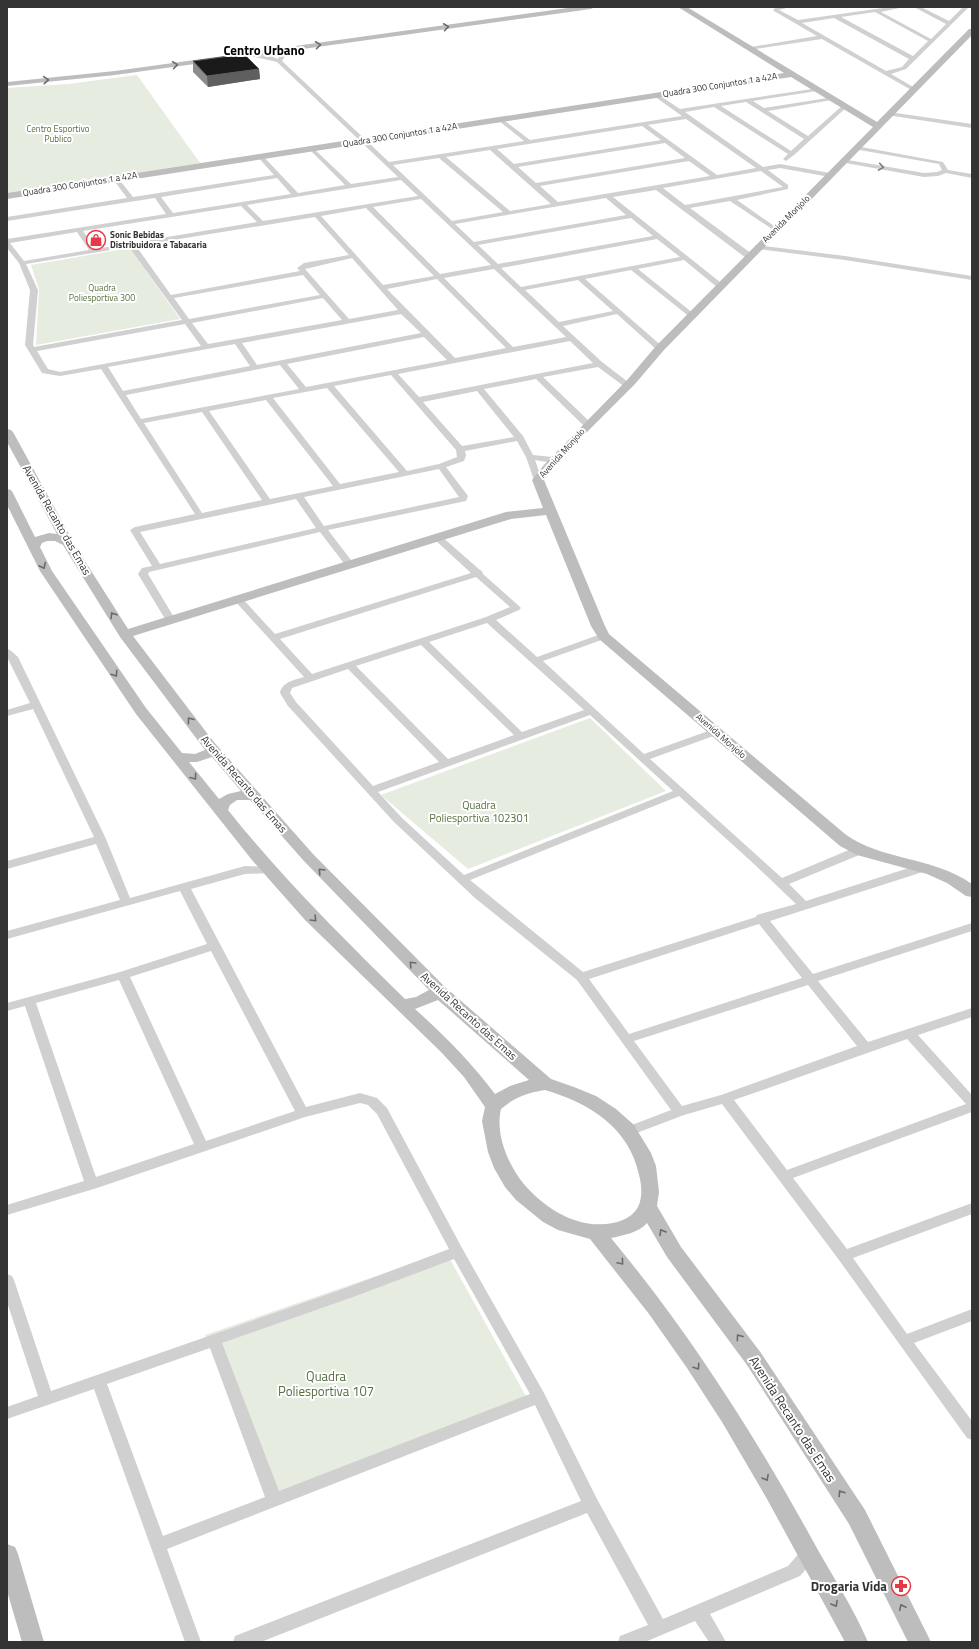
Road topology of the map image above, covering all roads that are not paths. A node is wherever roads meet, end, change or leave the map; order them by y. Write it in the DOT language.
graph roads {
  1 [pos="541,7"];
  2 [pos="592,7"];
  3 [pos="682,7"];
  4 [pos="787,7"];
  5 [pos="901,7"];
  6 [pos="917,7"];
  7 [pos="966,7"];
  8 [pos="876,11"];
  9 [pos="836,17"];
  10 [pos="797,22"];
  11 [pos="949,23"];
  12 [pos="972,30"];
  13 [pos="823,37"];
  14 [pos="931,41"];
  15 [pos="289,46"];
  16 [pos="240,49"];
  17 [pos="751,49"];
  18 [pos="249,55"];
  19 [pos="913,59"];
  20 [pos="279,61"];
  21 [pos="884,73"];
  22 [pos="793,74"];
  23 [pos="7,76"];
  24 [pos="7,84"];
  25 [pos="817,89"];
  26 [pos="913,90"];
  27 [pos="656,95"];
  28 [pos="832,98"];
  29 [pos="748,100"];
  30 [pos="716,106"];
  31 [pos="845,106"];
  32 [pos="763,110"];
  33 [pos="680,111"];
  34 [pos="889,114"];
  35 [pos="688,117"];
  36 [pos="500,119"];
  37 [pos="643,124"];
  38 [pos="972,125"];
  39 [pos="877,126"];
  40 [pos="808,139"];
  41 [pos="363,140"];
  42 [pos="666,141"];
  43 [pos="529,142"];
  44 [pos="311,148"];
  45 [pos="492,148"];
  46 [pos="856,148"];
  47 [pos="792,154"];
  48 [pos="260,156"];
  49 [pos="441,156"];
  50 [pos="690,159"];
  51 [pos="842,161"];
  52 [pos="389,164"];
  53 [pos="514,166"];
  54 [pos="780,166"];
  55 [pos="763,169"];
  56 [pos="945,171"];
  57 [pos="830,175"];
  58 [pos="279,176"];
  59 [pos="972,176"];
  60 [pos="715,177"];
  61 [pos="403,178"];
  62 [pos="116,179"];
  63 [pos="536,185"];
  64 [pos="349,186"];
  65 [pos="658,188"];
  66 [pos="156,195"];
  67 [pos="296,195"];
  68 [pos="7,196"];
  69 [pos="607,196"];
  70 [pos="423,197"];
  71 [pos="131,199"];
  72 [pos="732,199"];
  73 [pos="242,204"];
  74 [pos="557,205"];
  75 [pos="368,206"];
  76 [pos="684,207"];
  77 [pos="508,213"];
  78 [pos="171,215"];
  79 [pos="317,215"];
  80 [pos="631,216"];
  81 [pos="7,219"];
  82 [pos="451,223"];
  83 [pos="262,224"];
  84 [pos="79,230"];
  85 [pos="775,230"];
  86 [pos="658,237"];
  87 [pos="7,242"];
  88 [pos="474,244"];
  89 [pos="132,246"];
  90 [pos="758,247"];
  91 [pos="94,252"];
  92 [pos="353,256"];
  93 [pos="749,256"];
  94 [pos="685,258"];
  95 [pos="22,263"];
  96 [pos="497,266"];
  97 [pos="632,268"];
  98 [pos="303,273"];
  99 [pos="439,276"];
  100 [pos="580,278"];
  101 [pos="972,278"];
  102 [pos="721,286"];
  103 [pos="383,287"];
  104 [pos="520,289"];
  105 [pos="324,296"];
  106 [pos="170,297"];
  107 [pos="403,311"];
  108 [pos="618,312"];
  109 [pos="691,316"];
  110 [pos="188,320"];
  111 [pos="348,321"];
  112 [pos="559,324"];
  113 [pos="426,334"];
  114 [pos="572,338"];
  115 [pos="237,341"];
  116 [pos="206,347"];
  117 [pos="660,348"];
  118 [pos="511,349"];
  119 [pos="31,350"];
  120 [pos="453,361"];
  121 [pos="282,363"];
  122 [pos="599,364"];
  123 [pos="103,366"];
  124 [pos="256,368"];
  125 [pos="393,373"];
  126 [pos="537,376"];
  127 [pos="330,385"];
  128 [pos="628,385"];
  129 [pos="479,388"];
  130 [pos="304,390"];
  131 [pos="121,394"];
  132 [pos="268,397"];
  133 [pos="418,400"];
  134 [pos="204,409"];
  135 [pos="138,422"];
  136 [pos="587,424"];
  137 [pos="7,432"];
  138 [pos="520,438"];
  139 [pos="460,449"];
  140 [pos="530,457"];
  141 [pos="553,460"];
  142 [pos="441,466"];
  143 [pos="405,474"];
  144 [pos="538,480"];
  145 [pos="338,487"];
  146 [pos="7,493"];
  147 [pos="298,495"];
  148 [pos="268,502"];
  149 [pos="550,511"];
  150 [pos="200,516"];
  151 [pos="55,519"];
  152 [pos="24,526"];
  153 [pos="322,529"];
  154 [pos="437,537"];
  155 [pos="68,543"];
  156 [pos="34,547"];
  157 [pos="349,564"];
  158 [pos="157,566"];
  159 [pos="479,573"];
  160 [pos="237,598"];
  161 [pos="170,619"];
  162 [pos="489,619"];
  163 [pos="125,634"];
  164 [pos="604,636"];
  165 [pos="273,638"];
  166 [pos="423,641"];
  167 [pos="7,652"];
  168 [pos="537,660"];
  169 [pos="350,665"];
  170 [pos="310,678"];
  171 [pos="36,705"];
  172 [pos="591,711"];
  173 [pos="7,713"];
  174 [pos="715,732"];
  175 [pos="520,736"];
  176 [pos="215,751"];
  177 [pos="179,758"];
  178 [pos="642,758"];
  179 [pos="446,763"];
  180 [pos="370,791"];
  181 [pos="680,792"];
  182 [pos="253,796"];
  183 [pos="220,811"];
  184 [pos="100,839"];
  185 [pos="860,850"];
  186 [pos="257,857"];
  187 [pos="8,862"];
  188 [pos="926,867"];
  189 [pos="244,870"];
  190 [pos="269,870"];
  191 [pos="462,879"];
  192 [pos="782,882"];
  193 [pos="184,887"];
  194 [pos="972,892"];
  195 [pos="126,902"];
  196 [pos="803,905"];
  197 [pos="761,918"];
  198 [pos="972,927"];
  199 [pos="7,935"];
  200 [pos="214,946"];
  201 [pos="123,975"];
  202 [pos="581,977"];
  203 [pos="810,979"];
  204 [pos="439,991"];
  205 [pos="29,1001"];
  206 [pos="401,1005"];
  207 [pos="7,1006"];
  208 [pos="972,1012"];
  209 [pos="910,1034"];
  210 [pos="626,1039"];
  211 [pos="866,1048"];
  212 [pos="545,1084"];
  213 [pos="725,1098"];
  214 [pos="972,1103"];
  215 [pos="494,1106"];
  216 [pos="972,1106"];
  217 [pos="678,1112"];
  218 [pos="303,1113"];
  219 [pos="629,1131"];
  220 [pos="202,1147"];
  221 [pos="785,1176"];
  222 [pos="92,1184"];
  223 [pos="648,1208"];
  224 [pos="972,1208"];
  225 [pos="7,1210"];
  226 [pos="595,1232"];
  227 [pos="457,1252"];
  228 [pos="844,1256"];
  229 [pos="7,1280"];
  230 [pos="972,1315"];
  231 [pos="214,1340"];
  232 [pos="904,1341"];
  233 [pos="98,1380"];
  234 [pos="539,1397"];
  235 [pos="46,1398"];
  236 [pos="7,1413"];
  237 [pos="972,1433"];
  238 [pos="274,1500"];
  239 [pos="591,1504"];
  240 [pos="159,1545"];
  241 [pos="7,1554"];
  242 [pos="808,1555"];
  243 [pos="794,1571"];
  244 [pos="818,1573"];
  245 [pos="699,1612"];
  246 [pos="659,1628"];
  247 [pos="33,1642"];
  248 [pos="193,1642"];
  249 [pos="241,1642"];
  250 [pos="626,1642"];
  251 [pos="718,1642"];
  252 [pos="857,1642"];
  253 [pos="920,1642"];
  1 -- 15 [label="main road"];
  15 -- 2 [label="main road, one-way"];
  3 -- 17 [label="main road"];
  4 -- 10 [label="street"];
  5 -- 8 [label="street"];
  6 -- 11 [label="street"];
  7 -- 11 [label="street"];
  8 -- 9 [label="street"];
  8 -- 14 [label="street"];
  9 -- 10 [label="street"];
  9 -- 19 [label="street"];
  10 -- 13 [label="street"];
  11 -- 14 [label="street"];
  12 -- 26 [label="main road, Avenida Monjolo"];
  13 -- 17 [label="street"];
  13 -- 21 [label="street"];
  14 -- 19 [label="street"];
  15 -- 16 [label="main road"];
  15 -- 18 [label="main road"];
  15 -- 20 [label="street"];
  16 -- 18 [label="main road"];
  16 -- 23 [label="main road"];
  17 -- 22 [label="main road"];
  18 -- 20 [label="street"];
  24 -- 18 [label="main road, one-way"];
  19 -- 21 [label="street"];
  20 -- 41 [label="street"];
  21 -- 26 [label="street"];
  22 -- 25 [label="main road"];
  22 -- 27 [label="main road, Quadra 300 Conjuntos 1 a 42A"];
  25 -- 28 [label="main road"];
  25 -- 29 [label="street"];
  26 -- 34 [label="main road, Avenida Monjolo"];
  27 -- 33 [label="street"];
  27 -- 36 [label="main road, Quadra 300 Conjuntos 1 a 42A"];
  28 -- 31 [label="main road"];
  28 -- 32 [label="street"];
  29 -- 30 [label="street"];
  29 -- 32 [label="street"];
  30 -- 33 [label="street"];
  30 -- 47 [label="street"];
  31 -- 39 [label="main road"];
  31 -- 40 [label="street"];
  32 -- 40 [label="street"];
  33 -- 35 [label="street"];
  34 -- 38 [label="street"];
  34 -- 39 [label="main road, Avenida Monjolo"];
  35 -- 37 [label="street"];
  35 -- 55 [label="street"];
  36 -- 41 [label="main road, Quadra 300 Conjuntos 1 a 42A"];
  36 -- 43 [label="street"];
  37 -- 42 [label="street"];
  37 -- 43 [label="street"];
  39 -- 46 [label="main road, Avenida Monjolo"];
  40 -- 47 [label="street"];
  41 -- 44 [label="main road, Quadra 300 Conjuntos 1 a 42A"];
  41 -- 52 [label="street"];
  42 -- 50 [label="street"];
  42 -- 53 [label="street"];
  43 -- 45 [label="street"];
  44 -- 48 [label="main road, Quadra 300 Conjuntos 1 a 42A"];
  44 -- 64 [label="street"];
  45 -- 49 [label="street"];
  45 -- 53 [label="street"];
  46 -- 51 [label="main road, Avenida Monjolo"];
  46 -- 56 [label="street"];
  47 -- 54 [label="street"];
  48 -- 58 [label="street"];
  48 -- 62 [label="main road, Quadra 300 Conjuntos 1 a 42A"];
  49 -- 52 [label="street"];
  49 -- 77 [label="street"];
  50 -- 60 [label="street"];
  50 -- 63 [label="street"];
  51 -- 56 [label="street, one-way"];
  51 -- 57 [label="main road, Avenida Monjolo"];
  52 -- 61 [label="street"];
  53 -- 63 [label="street"];
  54 -- 55 [label="street"];
  54 -- 57 [label="street"];
  55 -- 60 [label="street"];
  55 -- 72 [label="street"];
  56 -- 59 [label="street"];
  57 -- 85 [label="main road, Avenida Monjolo"];
  58 -- 66 [label="street"];
  58 -- 67 [label="street"];
  60 -- 65 [label="street"];
  61 -- 64 [label="street"];
  61 -- 70 [label="street"];
  62 -- 68 [label="main road, Quadra 300 Conjuntos 1 a 42A"];
  62 -- 71 [label="street"];
  63 -- 74 [label="street"];
  64 -- 67 [label="street"];
  65 -- 69 [label="street"];
  65 -- 76 [label="street"];
  66 -- 71 [label="street"];
  66 -- 78 [label="street"];
  67 -- 73 [label="street"];
  69 -- 74 [label="street"];
  69 -- 80 [label="street"];
  70 -- 75 [label="street"];
  70 -- 82 [label="street"];
  71 -- 81 [label="street"];
  72 -- 76 [label="street"];
  72 -- 85 [label="street"];
  73 -- 78 [label="street"];
  73 -- 83 [label="street"];
  74 -- 77 [label="street"];
  75 -- 79 [label="street"];
  75 -- 99 [label="street"];
  76 -- 93 [label="street"];
  77 -- 82 [label="street"];
  78 -- 84 [label="street"];
  79 -- 83 [label="street"];
  79 -- 92 [label="street"];
  80 -- 86 [label="street"];
  80 -- 88 [label="street"];
  82 -- 88 [label="street"];
  83 -- 89 [label="street"];
  84 -- 87 [label="street"];
  84 -- 91 [label="street"];
  85 -- 90 [label="main road, Avenida Monjolo"];
  86 -- 94 [label="street"];
  86 -- 96 [label="street"];
  87 -- 95 [label="street"];
  88 -- 96 [label="street"];
  89 -- 91 [label="street"];
  89 -- 106 [label="street"];
  90 -- 93 [label="main road, Avenida Monjolo"];
  90 -- 101 [label="street"];
  91 -- 95 [label="street"];
  92 -- 98 [label="street"];
  92 -- 103 [label="street"];
  93 -- 102 [label="main road, Avenida Monjolo"];
  94 -- 97 [label="street"];
  94 -- 102 [label="street"];
  95 -- 119 [label="street"];
  96 -- 99 [label="street"];
  96 -- 104 [label="street"];
  97 -- 100 [label="street"];
  97 -- 109 [label="street"];
  98 -- 105 [label="street"];
  98 -- 106 [label="street"];
  99 -- 103 [label="street"];
  99 -- 118 [label="street"];
  100 -- 104 [label="street"];
  100 -- 108 [label="street"];
  102 -- 109 [label="main road, Avenida Monjolo"];
  103 -- 107 [label="street"];
  104 -- 112 [label="street"];
  105 -- 110 [label="street"];
  105 -- 111 [label="street"];
  106 -- 110 [label="street"];
  107 -- 111 [label="street"];
  107 -- 113 [label="street"];
  108 -- 112 [label="street"];
  108 -- 117 [label="street"];
  109 -- 117 [label="main road, Avenida Monjolo"];
  110 -- 116 [label="street"];
  110 -- 119 [label="street"];
  111 -- 115 [label="street"];
  112 -- 114 [label="street"];
  113 -- 120 [label="street"];
  113 -- 121 [label="street"];
  114 -- 118 [label="street"];
  114 -- 122 [label="street"];
  115 -- 116 [label="street"];
  115 -- 124 [label="street"];
  116 -- 123 [label="street"];
  117 -- 128 [label="main road, Avenida Monjolo"];
  118 -- 120 [label="street"];
  119 -- 123 [label="street"];
  120 -- 125 [label="street"];
  121 -- 124 [label="street"];
  121 -- 130 [label="street"];
  122 -- 126 [label="street"];
  122 -- 128 [label="street"];
  123 -- 131 [label="street"];
  124 -- 131 [label="street"];
  125 -- 127 [label="street"];
  125 -- 133 [label="street"];
  126 -- 129 [label="street"];
  126 -- 136 [label="street"];
  127 -- 130 [label="street"];
  127 -- 143 [label="street"];
  128 -- 136 [label="main road, Avenida Monjolo"];
  129 -- 133 [label="street"];
  129 -- 138 [label="street"];
  130 -- 132 [label="street"];
  131 -- 135 [label="street"];
  132 -- 134 [label="street"];
  132 -- 145 [label="street"];
  133 -- 139 [label="street"];
  134 -- 135 [label="street"];
  134 -- 148 [label="street"];
  135 -- 150 [label="street"];
  136 -- 141 [label="main road, Avenida Monjolo"];
  137 -- 151 [label="main road, Avenida Recanto das Emas"];
  138 -- 139 [label="street"];
  138 -- 140 [label="street"];
  139 -- 142 [label="street"];
  140 -- 141 [label="street"];
  140 -- 144 [label="street"];
  141 -- 144 [label="main road, Avenida Monjolo"];
  142 -- 143 [label="street"];
  142 -- 153 [label="street"];
  143 -- 145 [label="street"];
  144 -- 149 [label="main road, Avenida Monjolo"];
  145 -- 147 [label="street"];
  146 -- 152 [label="main road"];
  147 -- 148 [label="street"];
  147 -- 153 [label="street"];
  148 -- 150 [label="street"];
  149 -- 154 [label="main road"];
  149 -- 164 [label="main road, Avenida Monjolo"];
  150 -- 158 [label="street"];
  151 -- 152 [label="main road"];
  151 -- 155 [label="main road, Avenida Recanto das Emas"];
  152 -- 156 [label="main road"];
  153 -- 157 [label="street"];
  153 -- 158 [label="street"];
  154 -- 157 [label="main road"];
  154 -- 159 [label="street"];
  155 -- 156 [label="main road"];
  163 -- 155 [label="main road, Avenida Recanto das Emas, one-way"];
  156 -- 177 [label="main road, one-way"];
  157 -- 160 [label="main road"];
  158 -- 161 [label="street"];
  159 -- 162 [label="street"];
  159 -- 165 [label="street"];
  160 -- 161 [label="main road"];
  160 -- 165 [label="street"];
  161 -- 163 [label="main road"];
  162 -- 166 [label="street"];
  162 -- 168 [label="street"];
  176 -- 163 [label="main road, Avenida Recanto das Emas, one-way"];
  164 -- 168 [label="street"];
  164 -- 174 [label="main road, Avenida Monjolo"];
  165 -- 170 [label="street"];
  166 -- 169 [label="street"];
  166 -- 175 [label="street"];
  167 -- 171 [label="street"];
  168 -- 172 [label="street"];
  169 -- 170 [label="street"];
  169 -- 179 [label="street"];
  170 -- 180 [label="street"];
  171 -- 173 [label="street"];
  171 -- 184 [label="street"];
  172 -- 175 [label="street"];
  172 -- 178 [label="street"];
  174 -- 178 [label="street"];
  174 -- 185 [label="main road, Avenida Monjolo"];
  175 -- 179 [label="street"];
  176 -- 177 [label="main road"];
  176 -- 182 [label="main road, Avenida Recanto das Emas"];
  177 -- 183 [label="main road, one-way"];
  178 -- 181 [label="street"];
  179 -- 180 [label="street"];
  180 -- 191 [label="street"];
  181 -- 191 [label="street"];
  181 -- 192 [label="street"];
  182 -- 183 [label="main road"];
  204 -- 182 [label="main road, Avenida Recanto das Emas, one-way"];
  183 -- 186 [label="main road"];
  184 -- 187 [label="street"];
  184 -- 195 [label="street"];
  185 -- 188 [label="main road, Avenida Monjolo"];
  185 -- 192 [label="street"];
  186 -- 189 [label="street"];
  186 -- 190 [label="main road"];
  188 -- 194 [label="main road, Avenida Monjolo"];
  188 -- 196 [label="street"];
  189 -- 190 [label="street"];
  189 -- 193 [label="street"];
  190 -- 206 [label="main road, one-way"];
  191 -- 202 [label="street"];
  192 -- 196 [label="street"];
  193 -- 195 [label="street"];
  193 -- 200 [label="street"];
  195 -- 199 [label="street"];
  196 -- 197 [label="street"];
  197 -- 202 [label="street"];
  197 -- 203 [label="street"];
  198 -- 203 [label="street"];
  200 -- 201 [label="street"];
  200 -- 218 [label="street"];
  201 -- 205 [label="street"];
  201 -- 220 [label="street"];
  202 -- 210 [label="street"];
  203 -- 210 [label="street"];
  203 -- 211 [label="street"];
  204 -- 206 [label="main road"];
  204 -- 212 [label="main road, Avenida Recanto das Emas"];
  205 -- 207 [label="street"];
  205 -- 222 [label="street"];
  206 -- 215 [label="main road"];
  208 -- 209 [label="street"];
  209 -- 211 [label="street"];
  209 -- 214 [label="street"];
  210 -- 217 [label="street"];
  211 -- 213 [label="street"];
  212 -- 215 [label="main road"];
  212 -- 219 [label="main road"];
  213 -- 217 [label="street"];
  213 -- 221 [label="street"];
  215 -- 226 [label="main road"];
  216 -- 221 [label="street"];
  217 -- 219 [label="street"];
  218 -- 220 [label="street"];
  218 -- 227 [label="street"];
  219 -- 223 [label="main road"];
  220 -- 222 [label="street"];
  221 -- 228 [label="street"];
  222 -- 225 [label="street"];
  223 -- 226 [label="main road"];
  253 -- 223 [label="main road, Avenida Recanto das Emas, one-way"];
  224 -- 228 [label="street"];
  226 -- 242 [label="main road, one-way"];
  227 -- 231 [label="street"];
  227 -- 234 [label="street"];
  228 -- 232 [label="street"];
  229 -- 235 [label="street"];
  230 -- 232 [label="street"];
  231 -- 233 [label="street"];
  231 -- 238 [label="street"];
  232 -- 237 [label="street"];
  233 -- 235 [label="street"];
  233 -- 240 [label="street"];
  234 -- 238 [label="street"];
  234 -- 239 [label="street"];
  235 -- 236 [label="street"];
  238 -- 240 [label="street"];
  239 -- 246 [label="street"];
  239 -- 249 [label="street"];
  240 -- 248 [label="street"];
  241 -- 247 [label="main road"];
  242 -- 243 [label="street"];
  242 -- 244 [label="main road"];
  243 -- 244 [label="street"];
  243 -- 245 [label="street"];
  244 -- 252 [label="main road, one-way"];
  245 -- 246 [label="street"];
  245 -- 251 [label="street"];
  246 -- 250 [label="street"];
}
